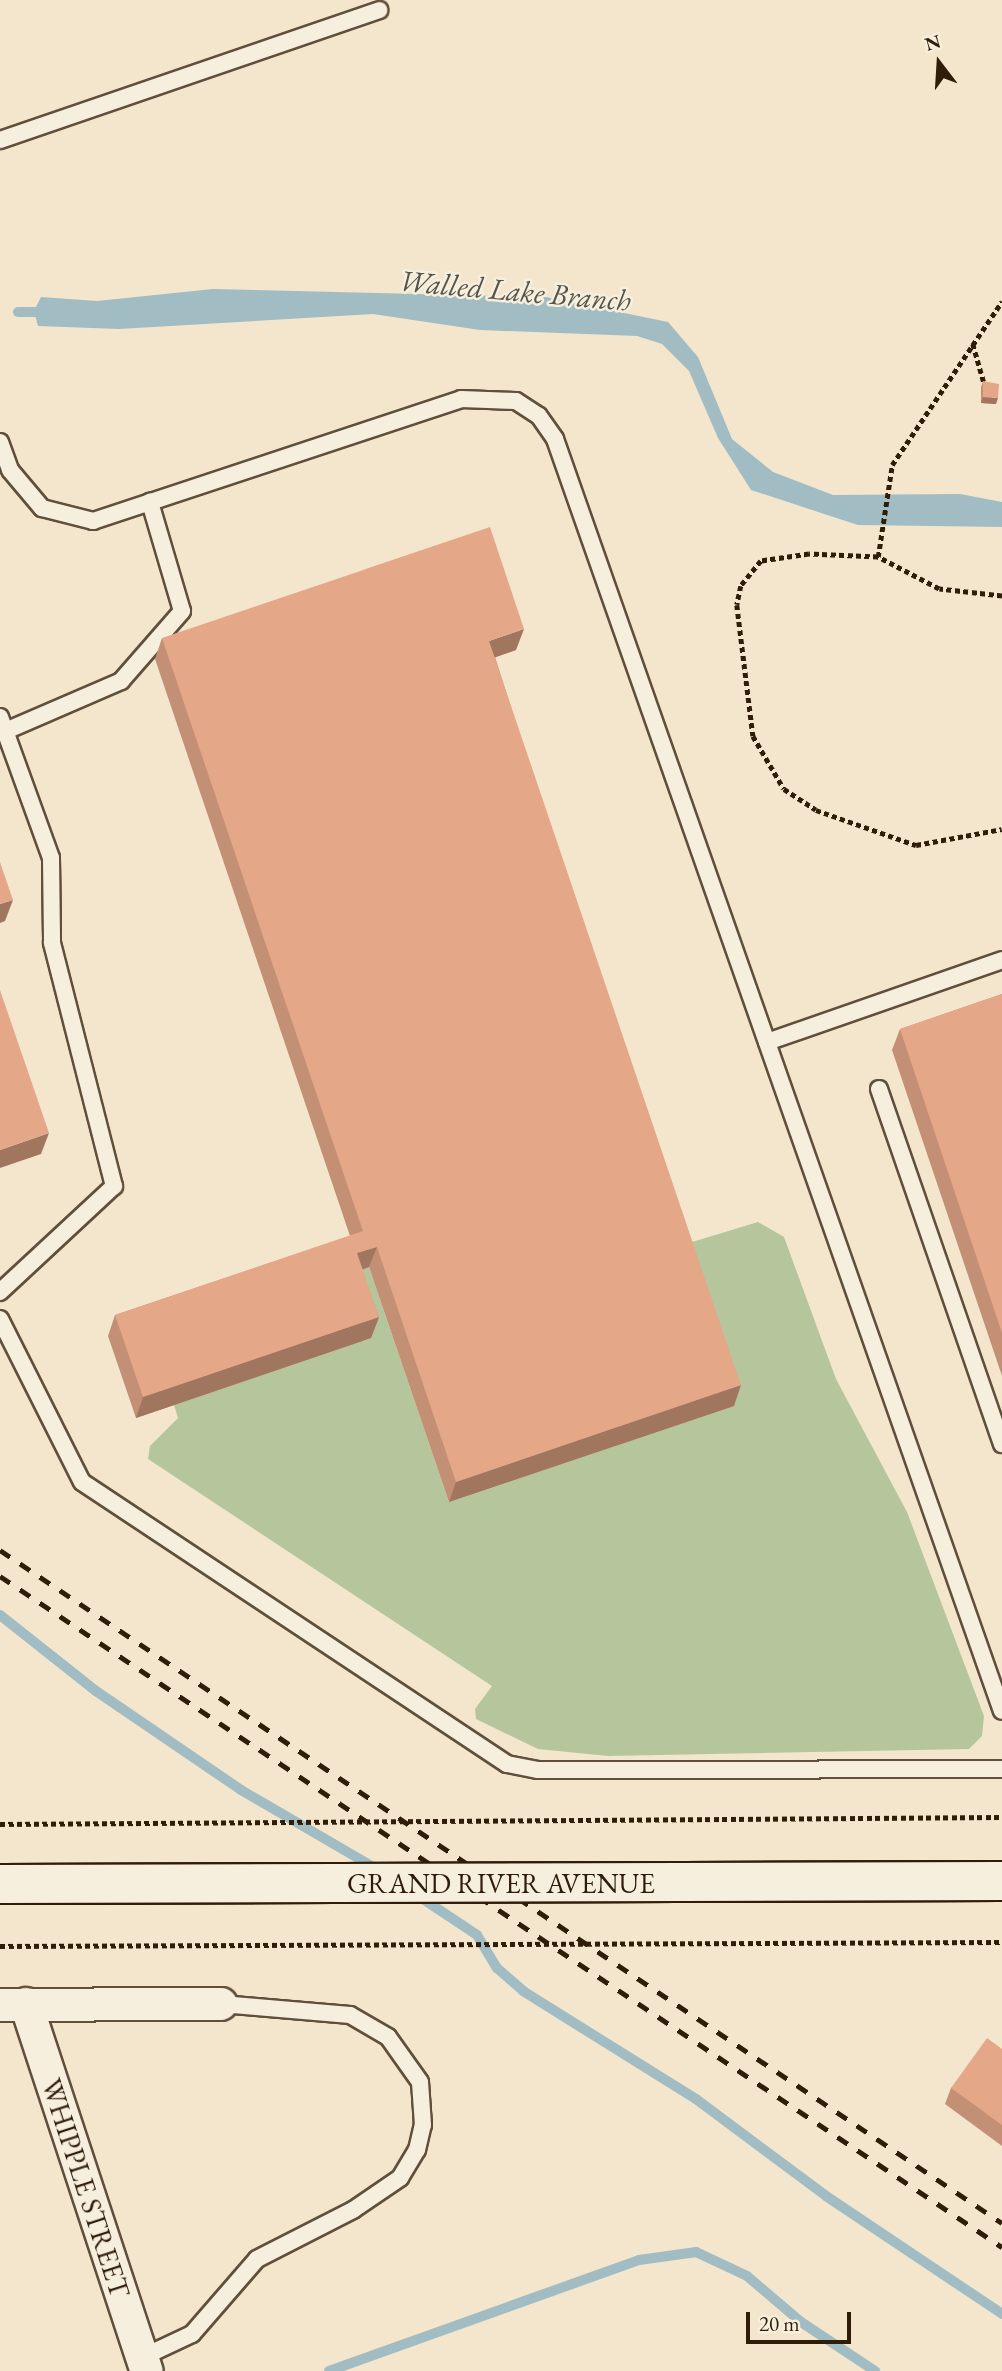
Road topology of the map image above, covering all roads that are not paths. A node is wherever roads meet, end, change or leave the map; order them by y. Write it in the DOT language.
graph roads {
  1 [pos="379,10"];
  2 [pos="0,140"];
  3 [pos="0,442"];
  4 [pos="150,502"];
  5 [pos="4,724"];
  6 [pos="1002,960"];
  7 [pos="767,1042"];
  8 [pos="879,1089"];
  9 [pos="0,1292"];
  10 [pos="0,1319"];
  11 [pos="1002,1444"];
  12 [pos="1002,1711"];
  13 [pos="1002,1769"];
  14 [pos="1002,1881"];
  15 [pos="0,1884"];
  16 [pos="13,2004"];
  17 [pos="221,2004"];
  18 [pos="145,2364"];
  1 -- 2 [label="lane"];
  3 -- 4 [label="lane"];
  4 -- 5 [label="lane"];
  4 -- 7 [label="lane"];
  5 -- 9 [label="lane"];
  6 -- 7 [label="lane"];
  7 -- 12 [label="lane"];
  8 -- 11 [label="lane"];
  10 -- 13 [label="lane"];
  14 -- 15 [label="main road, GRAND RIVER AVENUE, bridge"];
  16 -- 17 [label="street"];
  16 -- 18 [label="street, WHIPPLE STREET"];
  17 -- 18 [label="lane"];
}
